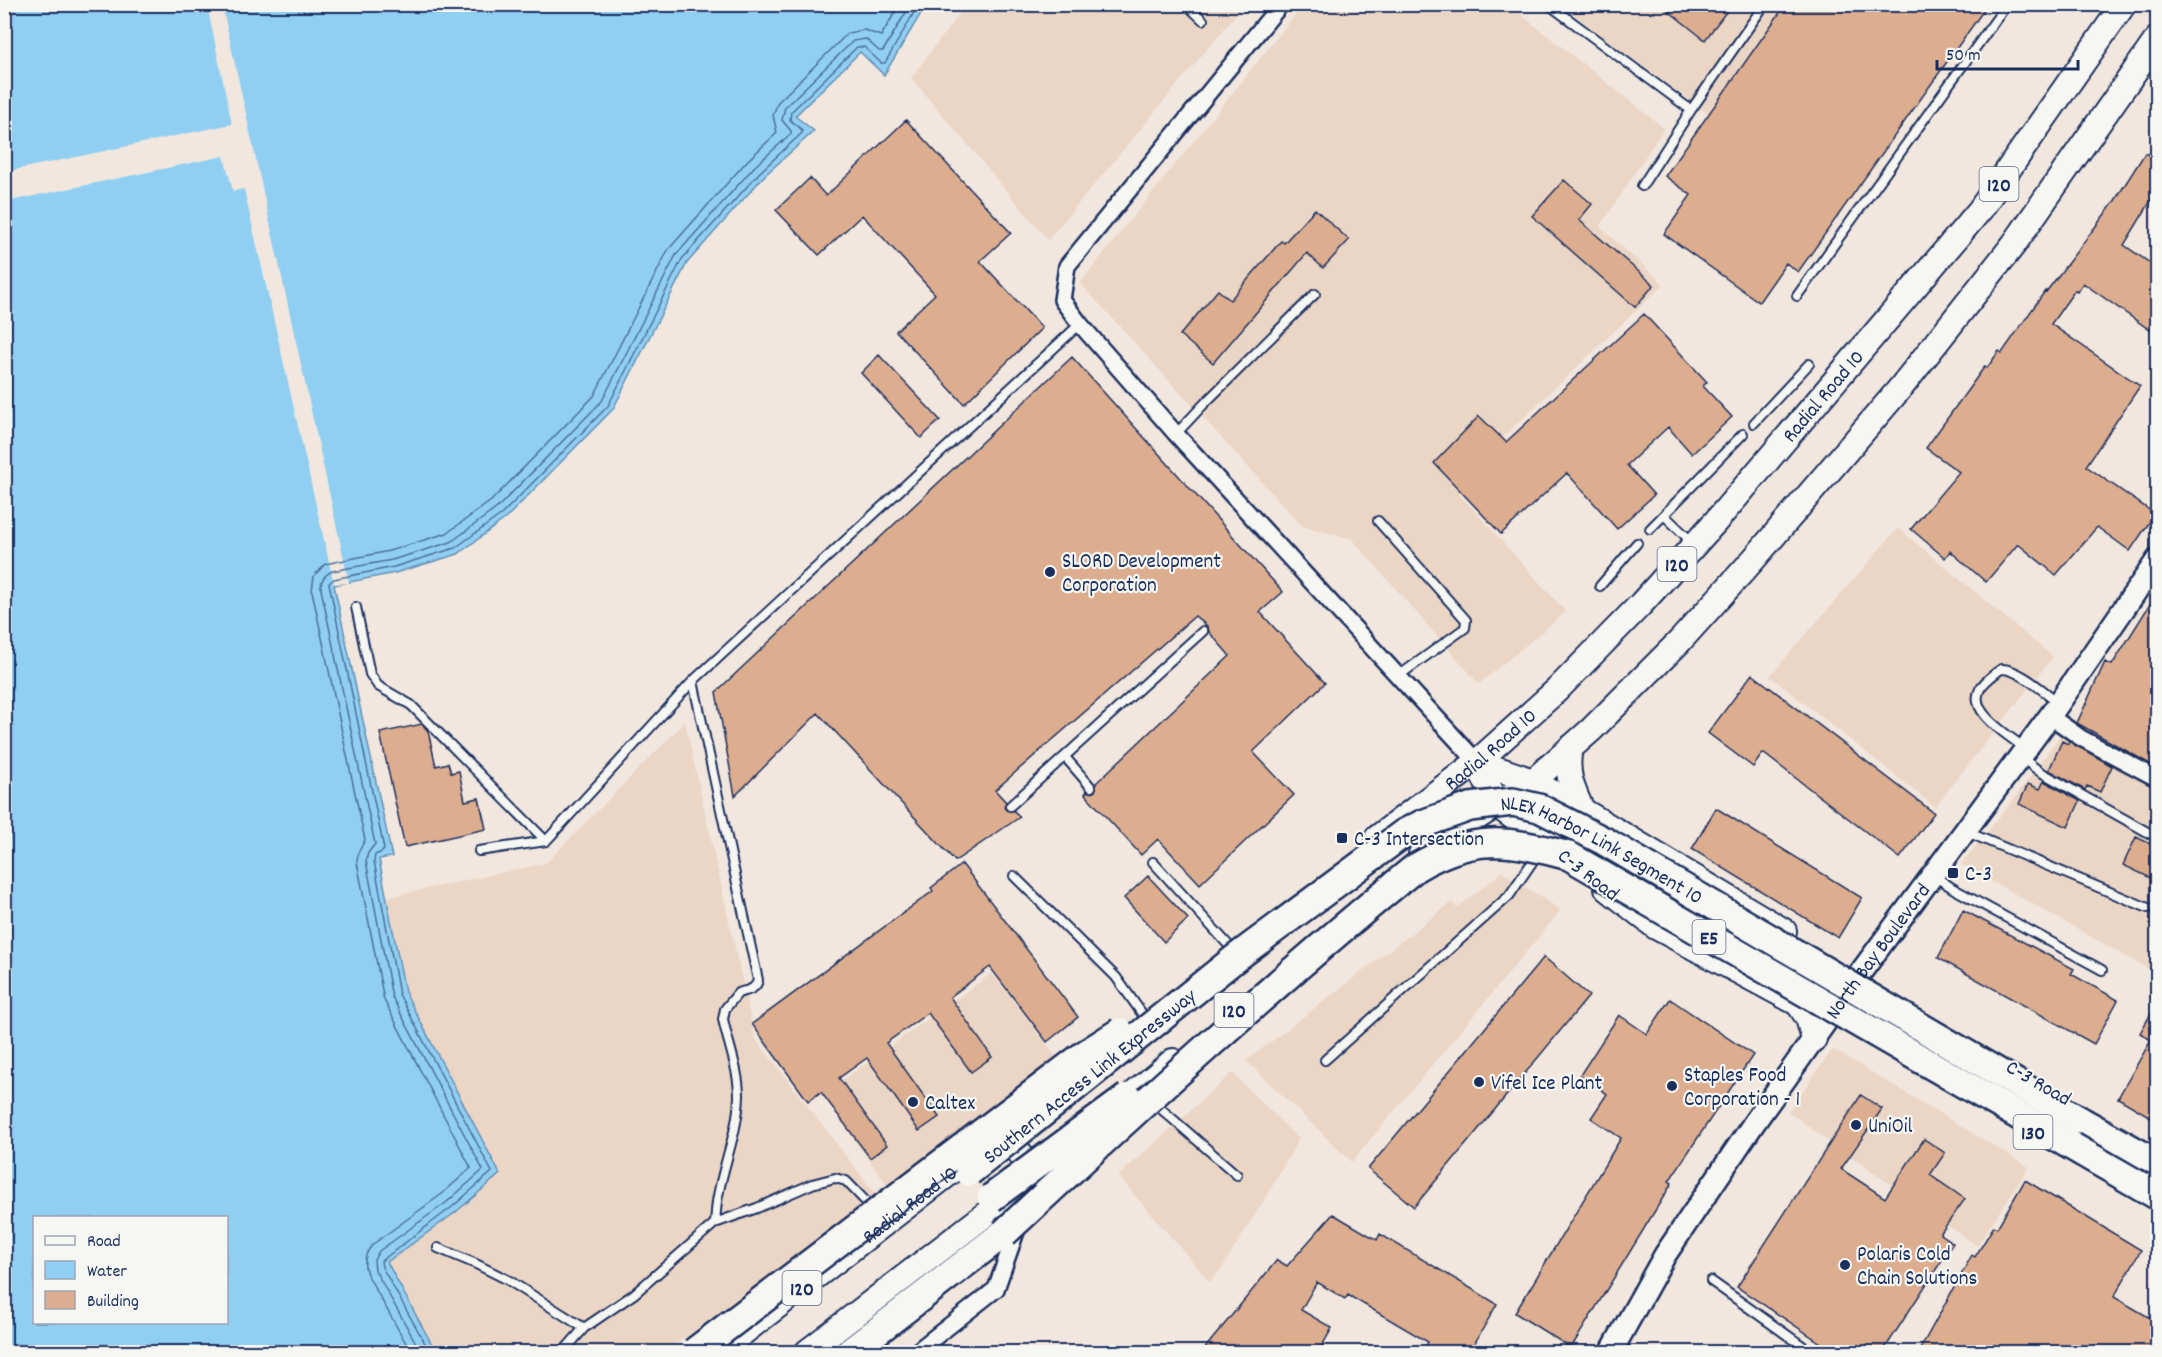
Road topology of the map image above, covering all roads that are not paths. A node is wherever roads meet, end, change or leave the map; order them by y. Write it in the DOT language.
graph roads {
  1 [pos="1186,4"];
  2 [pos="1281,4"];
  3 [pos="1548,4"];
  4 [pos="1764,4"];
  5 [pos="2007,4"];
  6 [pos="2124,4"];
  7 [pos="1203,20"];
  8 [pos="2157,38"];
  9 [pos="1691,110"];
  10 [pos="1642,186"];
  11 [pos="1315,294"];
  12 [pos="1797,296"];
  13 [pos="1080,324"];
  14 [pos="1809,364"];
  15 [pos="1754,423"];
  16 [pos="1176,434"];
  17 [pos="1743,434"];
  18 [pos="1664,515"];
  19 [pos="1378,521"];
  20 [pos="1650,529"];
  21 [pos="1637,543"];
  22 [pos="1695,545"];
  23 [pos="2157,559"];
  24 [pos="1600,586"];
  25 [pos="356,607"];
  26 [pos="1203,631"];
  27 [pos="1397,677"];
  28 [pos="693,681"];
  29 [pos="2054,709"];
  30 [pos="1570,748"];
  31 [pos="2023,753"];
  32 [pos="1065,757"];
  33 [pos="1477,762"];
  34 [pos="2157,779"];
  35 [pos="1533,782"];
  36 [pos="1091,787"];
  37 [pos="1010,806"];
  38 [pos="1498,806"];
  39 [pos="1582,810"];
  40 [pos="1965,831"];
  41 [pos="2157,838"];
  42 [pos="1545,840"];
  43 [pos="546,841"];
  44 [pos="1434,846"];
  45 [pos="479,851"];
  46 [pos="1153,862"];
  47 [pos="1933,875"];
  48 [pos="1014,876"];
  49 [pos="2148,908"];
  50 [pos="1234,953"];
  51 [pos="2102,970"];
  52 [pos="1858,976"];
  53 [pos="1266,995"];
  54 [pos="1143,1016"];
  55 [pos="1821,1029"];
  56 [pos="1325,1060"];
  57 [pos="1140,1089"];
  58 [pos="1004,1130"];
  59 [pos="2157,1152"];
  60 [pos="2157,1164"];
  61 [pos="969,1172"];
  62 [pos="1036,1175"];
  63 [pos="1237,1175"];
  64 [pos="2157,1196"];
  65 [pos="991,1198"];
  66 [pos="2157,1205"];
  67 [pos="715,1223"];
  68 [pos="887,1223"];
  69 [pos="438,1248"];
  70 [pos="1711,1281"];
  71 [pos="584,1328"];
  72 [pos="563,1353"];
  73 [pos="694,1353"];
  74 [pos="718,1353"];
  75 [pos="807,1353"];
  76 [pos="850,1353"];
  77 [pos="916,1353"];
  78 [pos="1611,1353"];
  79 [pos="1811,1353"];
  1 -- 7 [label="lane"];
  2 -- 13 [label="street"];
  3 -- 9 [label="lane"];
  4 -- 9 [label="lane"];
  5 -- 12 [label="lane"];
  6 -- 22 [label="main road, Radial Road 10 / 120"];
  8 -- 30 [label="main road, 120"];
  9 -- 10 [label="lane"];
  11 -- 16 [label="lane"];
  13 -- 16 [label="street"];
  13 -- 28 [label="lane"];
  14 -- 15 [label="lane"];
  16 -- 27 [label="street"];
  17 -- 18 [label="lane"];
  18 -- 20 [label="lane"];
  18 -- 22 [label="lane"];
  19 -- 27 [label="lane"];
  21 -- 24 [label="lane"];
  22 -- 33 [label="main road, Radial Road 10 / 120"];
  23 -- 29 [label="main road, North Bay Boulevard"];
  25 -- 43 [label="lane"];
  26 -- 32 [label="lane"];
  27 -- 33 [label="street"];
  28 -- 43 [label="lane"];
  28 -- 67 [label="lane"];
  29 -- 31 [label="main road, North Bay Boulevard"];
  29 -- 31 [label="lane"];
  29 -- 34 [label="street"];
  30 -- 35 [label="main road, 120"];
  30 -- 39 [label="main road"];
  31 -- 40 [label="main road, North Bay Boulevard"];
  31 -- 41 [label="lane"];
  32 -- 36 [label="lane"];
  32 -- 37 [label="lane"];
  33 -- 35 [label="main road, C-3 Road / 130"];
  33 -- 38 [label="main road, C-3 Road"];
  33 -- 50 [label="main road, Radial Road 10 / 120"];
  35 -- 38 [label="main road, 120"];
  35 -- 39 [label="main road, C-3 Road / 130"];
  38 -- 42 [label="main road, C-3 Road"];
  38 -- 44 [label="main road, 120"];
  39 -- 52 [label="main road, C-3 Road / 130"];
  40 -- 47 [label="main road, North Bay Boulevard"];
  40 -- 49 [label="lane"];
  42 -- 44 [label="main road"];
  42 -- 55 [label="main road, C-3 Road"];
  42 -- 56 [label="lane"];
  43 -- 45 [label="lane"];
  44 -- 57 [label="main road, 120"];
  46 -- 50 [label="lane"];
  47 -- 51 [label="lane"];
  47 -- 52 [label="main road, North Bay Boulevard"];
  48 -- 54 [label="lane"];
  50 -- 54 [label="main road, Radial Road 10 / 120"];
  50 -- 60 [label="highway, NLEX Harbor Link Segment 10 / E5, bridge"];
  50 -- 61 [label="highway, Southern Access Link Expressway, bridge"];
  50 -- 73 [label="highway, bridge"];
  52 -- 55 [label="main road, North Bay Boulevard"];
  52 -- 59 [label="main road, C-3 Road / 130"];
  53 -- 64 [label="highway, NLEX Harbor Link Segment 10 / E5, bridge"];
  53 -- 65 [label="highway, Southern Access Link Expressway, bridge"];
  53 -- 76 [label="highway, bridge"];
  54 -- 58 [label="main road, Radial Road 10 / 120"];
  55 -- 66 [label="main road, 130"];
  55 -- 78 [label="main road, North Bay Boulevard"];
  57 -- 62 [label="main road, 120"];
  57 -- 63 [label="lane"];
  58 -- 62 [label="main road"];
  58 -- 68 [label="main road, Radial Road 10 / 120"];
  62 -- 75 [label="main road, 120"];
  62 -- 77 [label="street"];
  67 -- 68 [label="lane"];
  67 -- 71 [label="lane"];
  68 -- 74 [label="main road, Radial Road 10 / 120"];
  69 -- 71 [label="lane"];
  70 -- 79 [label="lane"];
  71 -- 72 [label="lane"];
}
